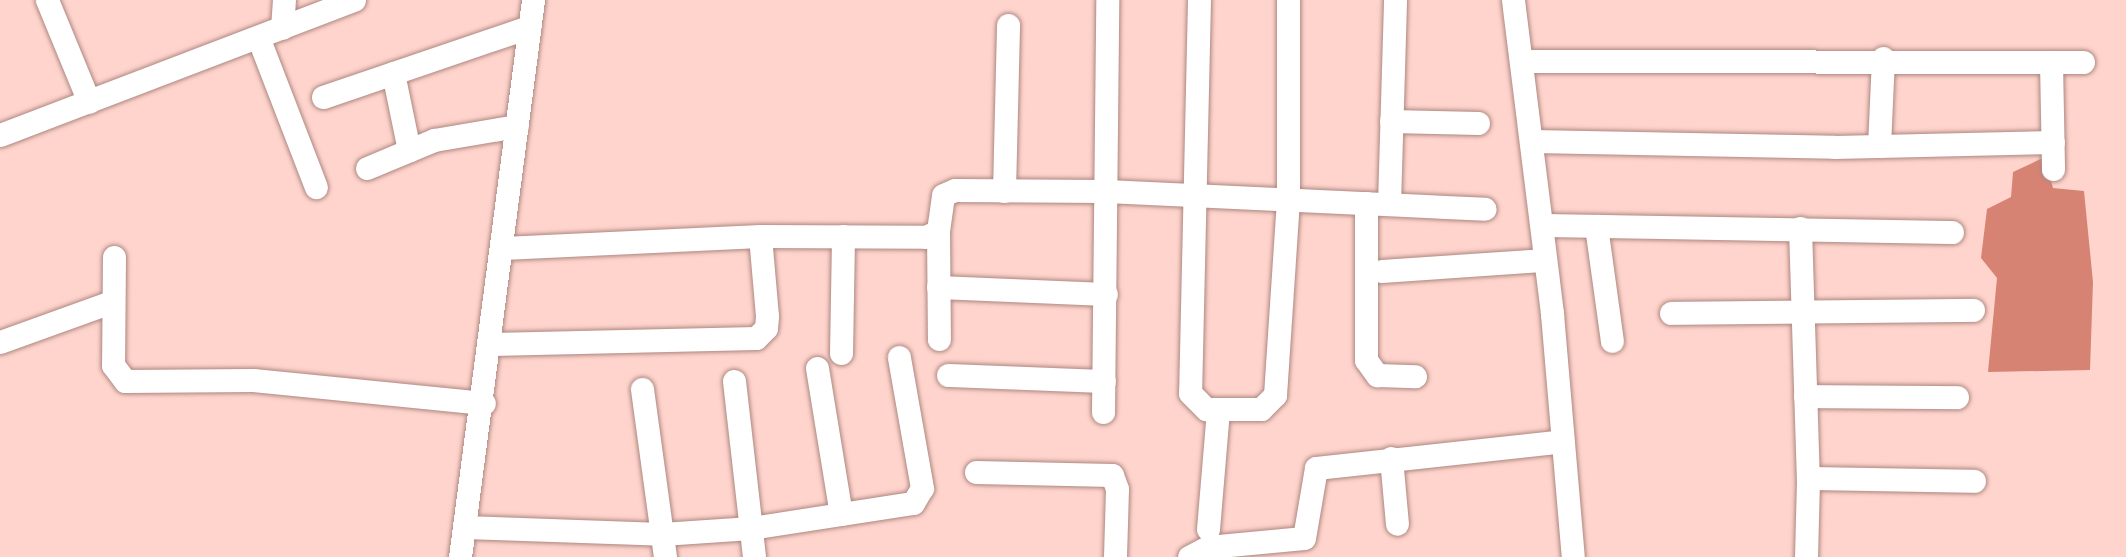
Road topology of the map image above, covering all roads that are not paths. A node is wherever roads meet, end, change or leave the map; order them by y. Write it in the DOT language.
graph roads {
  1 [pos="47,0"];
  2 [pos="284,0"];
  3 [pos="354,0"];
  4 [pos="533,0"];
  5 [pos="1107,0"];
  6 [pos="1199,0"];
  7 [pos="1288,0"];
  8 [pos="1395,0"];
  9 [pos="1513,0"];
  10 [pos="1008,25"];
  11 [pos="529,27"];
  12 [pos="282,28"];
  13 [pos="258,37"];
  14 [pos="1883,58"];
  15 [pos="1522,61"];
  16 [pos="2051,62"];
  17 [pos="2083,62"];
  18 [pos="393,73"];
  19 [pos="323,97"];
  20 [pos="89,102"];
  21 [pos="1391,121"];
  22 [pos="1478,123"];
  23 [pos="517,126"];
  24 [pos="0,135"];
  25 [pos="1532,141"];
  26 [pos="2053,142"];
  27 [pos="1879,146"];
  28 [pos="409,150"];
  29 [pos="367,168"];
  30 [pos="2053,169"];
  31 [pos="316,187"];
  32 [pos="1004,191"];
  33 [pos="1106,191"];
  34 [pos="1195,197"];
  35 [pos="1288,200"];
  36 [pos="1366,203"];
  37 [pos="1389,204"];
  38 [pos="1485,209"];
  39 [pos="1542,225"];
  40 [pos="1596,226"];
  41 [pos="1800,228"];
  42 [pos="938,231"];
  43 [pos="1952,232"];
  44 [pos="760,236"];
  45 [pos="843,236"];
  46 [pos="503,248"];
  47 [pos="114,257"];
  48 [pos="1545,260"];
  49 [pos="1382,271"];
  50 [pos="939,287"];
  51 [pos="1106,294"];
  52 [pos="111,302"];
  53 [pos="1973,310"];
  54 [pos="1800,312"];
  55 [pos="1671,313"];
  56 [pos="939,340"];
  57 [pos="1612,341"];
  58 [pos="0,342"];
  59 [pos="491,344"];
  60 [pos="841,353"];
  61 [pos="899,357"];
  62 [pos="817,368"];
  63 [pos="948,374"];
  64 [pos="1415,376"];
  65 [pos="1104,381"];
  66 [pos="734,382"];
  67 [pos="642,389"];
  68 [pos="1805,396"];
  69 [pos="1957,397"];
  70 [pos="484,403"];
  71 [pos="1218,409"];
  72 [pos="1103,412"];
  73 [pos="1563,441"];
  74 [pos="1391,458"];
  75 [pos="976,472"];
  76 [pos="1808,478"];
  77 [pos="1974,481"];
  78 [pos="841,514"];
  79 [pos="1397,524"];
  80 [pos="465,527"];
  81 [pos="751,528"];
  82 [pos="1208,529"];
  83 [pos="662,534"];
  84 [pos="460,557"];
  85 [pos="665,557"];
  86 [pos="754,557"];
  87 [pos="1115,557"];
  88 [pos="1189,557"];
  89 [pos="1573,557"];
  90 [pos="1806,557"];
  1 -- 20 [label="street"];
  2 -- 12 [label="street"];
  3 -- 12 [label="street"];
  4 -- 11 [label="street"];
  5 -- 33 [label="street"];
  6 -- 34 [label="street"];
  7 -- 35 [label="street"];
  8 -- 21 [label="street"];
  9 -- 15 [label="street"];
  10 -- 32 [label="street"];
  11 -- 18 [label="street"];
  11 -- 23 [label="street"];
  12 -- 13 [label="street"];
  13 -- 20 [label="street"];
  13 -- 31 [label="street"];
  14 -- 15 [label="street"];
  14 -- 16 [label="street"];
  14 -- 27 [label="street"];
  15 -- 25 [label="street"];
  16 -- 17 [label="street"];
  16 -- 26 [label="street"];
  18 -- 19 [label="street"];
  18 -- 28 [label="street"];
  20 -- 24 [label="street"];
  21 -- 22 [label="street"];
  21 -- 37 [label="street"];
  23 -- 28 [label="street"];
  23 -- 46 [label="street"];
  25 -- 27 [label="street"];
  25 -- 39 [label="street"];
  26 -- 27 [label="street"];
  26 -- 30 [label="street"];
  28 -- 29 [label="street"];
  32 -- 33 [label="street"];
  32 -- 42 [label="street"];
  33 -- 34 [label="street"];
  33 -- 51 [label="street"];
  34 -- 35 [label="street"];
  34 -- 71 [label="street"];
  35 -- 36 [label="street"];
  35 -- 71 [label="street"];
  36 -- 37 [label="street"];
  36 -- 64 [label="street"];
  37 -- 38 [label="street"];
  39 -- 40 [label="street"];
  39 -- 48 [label="street"];
  40 -- 41 [label="street"];
  40 -- 57 [label="street"];
  41 -- 43 [label="street"];
  41 -- 54 [label="street"];
  42 -- 45 [label="street"];
  42 -- 50 [label="street"];
  44 -- 45 [label="street"];
  44 -- 46 [label="street"];
  44 -- 59 [label="street"];
  45 -- 60 [label="street"];
  46 -- 59 [label="street"];
  47 -- 52 [label="street"];
  48 -- 49 [label="street"];
  48 -- 73 [label="street"];
  50 -- 51 [label="street"];
  50 -- 56 [label="street"];
  51 -- 65 [label="street"];
  52 -- 58 [label="street"];
  52 -- 70 [label="street"];
  53 -- 54 [label="street"];
  54 -- 55 [label="street"];
  54 -- 68 [label="street"];
  59 -- 70 [label="street"];
  61 -- 78 [label="street"];
  62 -- 78 [label="street"];
  63 -- 65 [label="street"];
  65 -- 72 [label="street"];
  66 -- 81 [label="street"];
  67 -- 83 [label="street"];
  68 -- 69 [label="street"];
  68 -- 76 [label="street"];
  70 -- 80 [label="street"];
  71 -- 82 [label="street"];
  73 -- 74 [label="street"];
  73 -- 89 [label="street"];
  74 -- 79 [label="street"];
  74 -- 88 [label="street"];
  75 -- 87 [label="street"];
  76 -- 77 [label="street"];
  76 -- 90 [label="street"];
  78 -- 81 [label="street"];
  80 -- 83 [label="street"];
  80 -- 84 [label="street"];
  81 -- 83 [label="street"];
  81 -- 86 [label="street"];
  83 -- 85 [label="street"];
}
